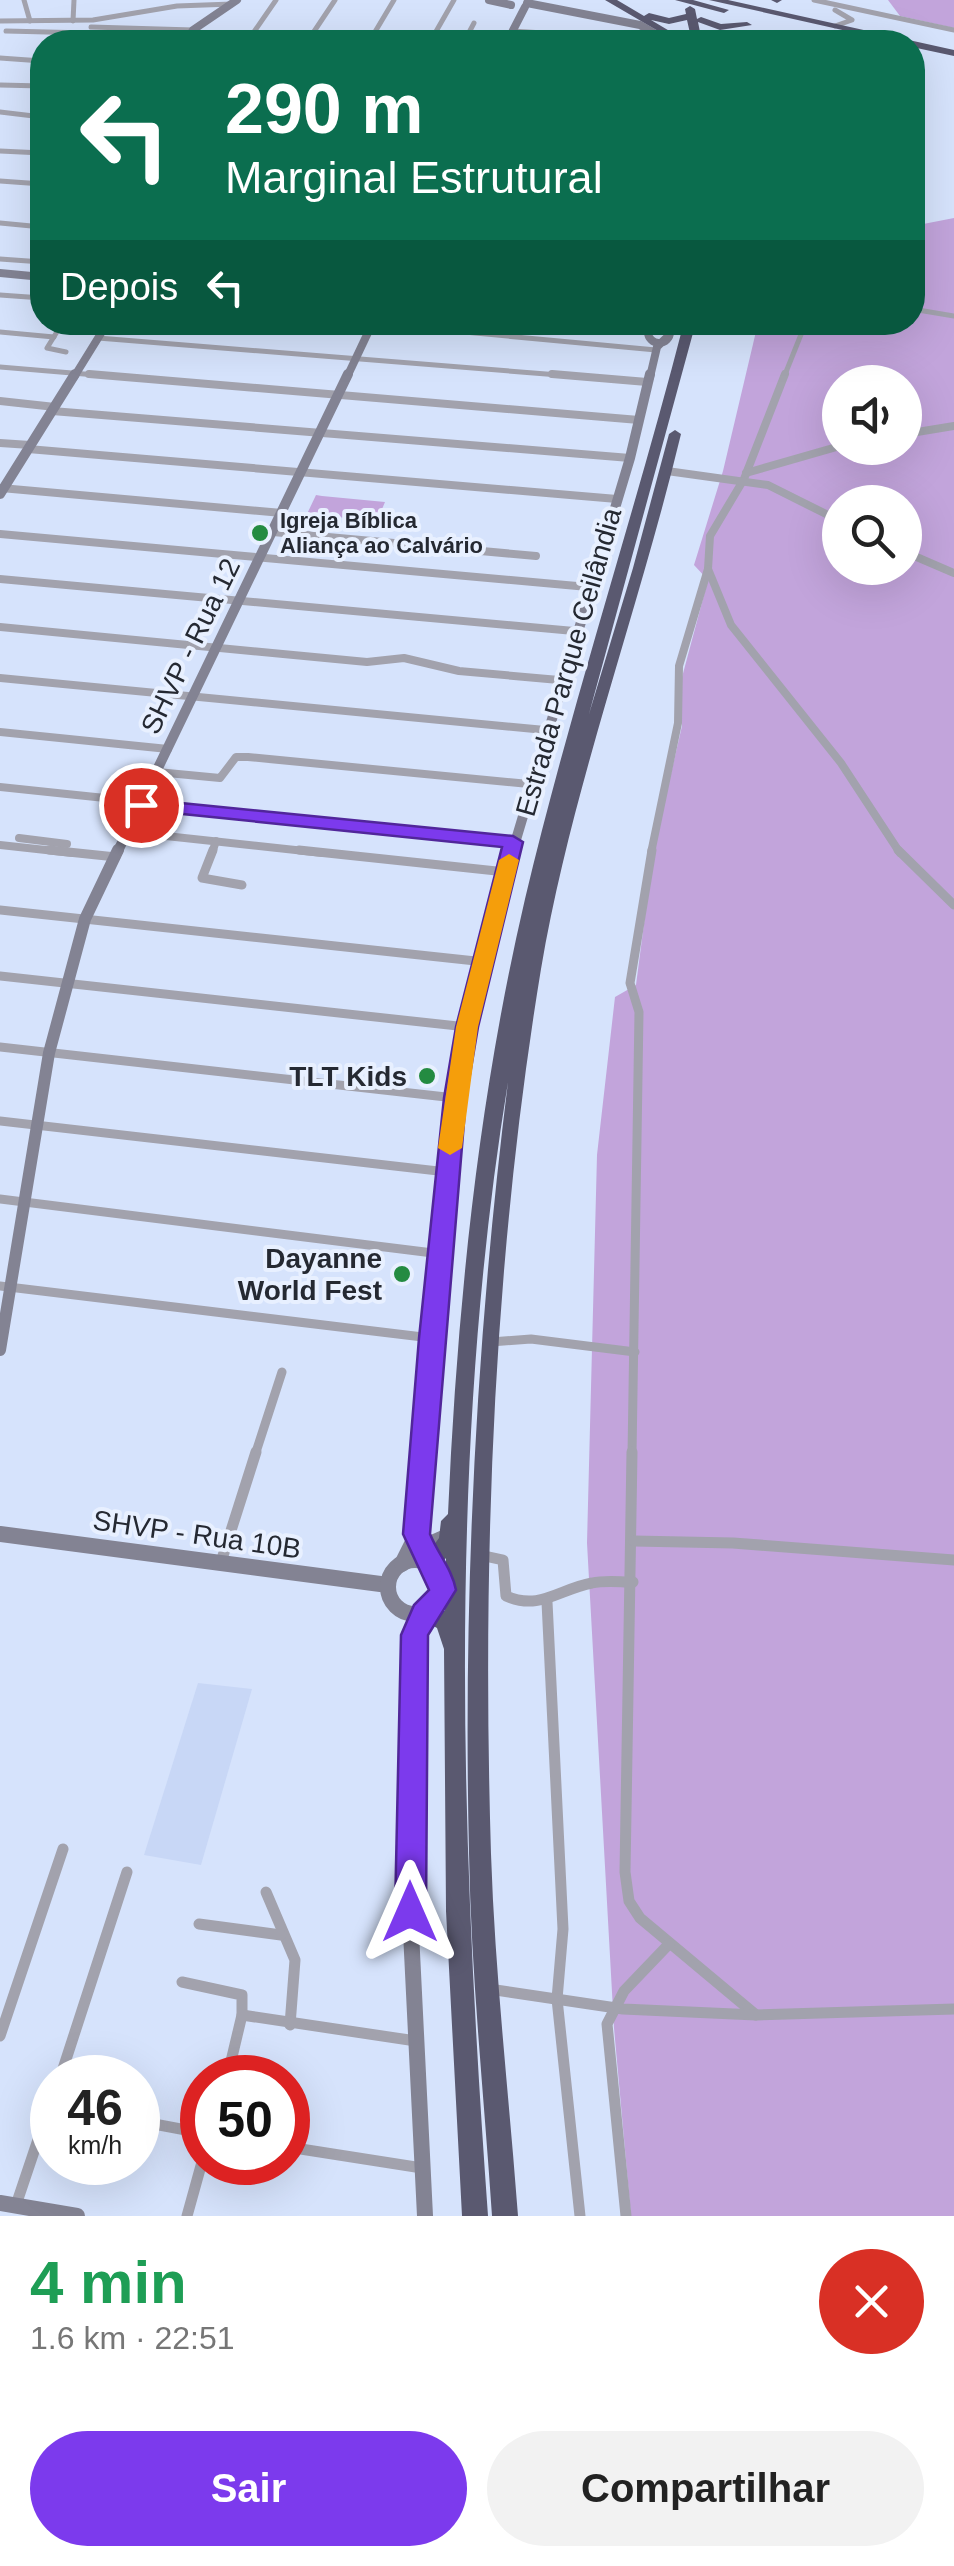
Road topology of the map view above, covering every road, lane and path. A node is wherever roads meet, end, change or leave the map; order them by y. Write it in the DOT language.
graph roads {
  1 [pos="24,0"];
  2 [pos="74,0"];
  3 [pos="134,0"];
  4 [pos="276,0"];
  5 [pos="335,0"];
  6 [pos="394,0"];
  7 [pos="454,0"];
  8 [pos="489,0"];
  9 [pos="610,0"];
  10 [pos="629,0"];
  11 [pos="680,0"];
  12 [pos="688,0"];
  13 [pos="750,0"];
  14 [pos="776,0"];
  15 [pos="804,0"];
  16 [pos="814,0"];
  17 [pos="186,2"];
  18 [pos="234,2"];
  19 [pos="710,2"];
  20 [pos="518,3"];
  21 [pos="736,13"];
  22 [pos="134,16"];
  23 [pos="697,18"];
  24 [pos="0,21"];
  25 [pos="10,21"];
  26 [pos="30,21"];
  27 [pos="74,21"];
  28 [pos="474,23"];
  29 [pos="747,25"];
  30 [pos="835,26"];
  31 [pos="90,27"];
  32 [pos="64,30"];
  33 [pos="89,30"];
  34 [pos="194,30"];
  35 [pos="257,30"];
  36 [pos="315,30"];
  37 [pos="376,30"];
  38 [pos="437,30"];
  39 [pos="470,30"];
  40 [pos="512,30"];
  41 [pos="647,30"];
  42 [pos="662,30"];
  43 [pos="696,30"];
  44 [pos="702,30"];
  45 [pos="744,30"];
  46 [pos="811,30"];
  47 [pos="853,30"];
  48 [pos="954,30"];
  49 [pos="30,34"];
  50 [pos="2,37"];
  51 [pos="942,53"];
  52 [pos="0,58"];
  53 [pos="30,60"];
  54 [pos="954,61"];
  55 [pos="0,85"];
  56 [pos="30,86"];
  57 [pos="0,112"];
  58 [pos="30,116"];
  59 [pos="0,151"];
  60 [pos="30,152"];
  61 [pos="0,182"];
  62 [pos="30,183"];
  63 [pos="0,224"];
  64 [pos="30,225"];
  65 [pos="0,259"];
  66 [pos="30,261"];
  67 [pos="0,273"];
  68 [pos="30,276"];
  69 [pos="0,295"];
  70 [pos="30,297"];
  71 [pos="925,310"];
  72 [pos="954,316"];
  73 [pos="0,332"];
  74 [pos="30,335"];
  75 [pos="32,335"];
  76 [pos="100,335"];
  77 [pos="367,335"];
  78 [pos="545,335"];
  79 [pos="651,335"];
  80 [pos="668,335"];
  81 [pos="686,335"];
  82 [pos="696,335"];
  83 [pos="801,335"];
  84 [pos="54,337"];
  85 [pos="98,338"];
  86 [pos="659,343"];
  87 [pos="66,352"];
  88 [pos="681,353"];
  89 [pos="356,358"];
  90 [pos="0,367"];
  91 [pos="76,374"];
  92 [pos="647,382"];
  93 [pos="338,395"];
  94 [pos="0,401"];
  95 [pos="54,409"];
  96 [pos="639,420"];
  97 [pos="954,426"];
  98 [pos="922,431"];
  99 [pos="321,432"];
  100 [pos="0,443"];
  101 [pos="29,447"];
  102 [pos="822,452"];
  103 [pos="630,458"];
  104 [pos="666,471"];
  105 [pos="301,472"];
  106 [pos="745,476"];
  107 [pos="1,490"];
  108 [pos="617,499"];
  109 [pos="822,512"];
  110 [pos="282,513"];
  111 [pos="273,532"];
  112 [pos="0,534"];
  113 [pos="262,555"];
  114 [pos="536,556"];
  115 [pos="922,560"];
  116 [pos="708,569"];
  117 [pos="954,574"];
  118 [pos="0,579"];
  119 [pos="588,587"];
  120 [pos="239,601"];
  121 [pos="0,627"];
  122 [pos="574,632"];
  123 [pos="216,648"];
  124 [pos="0,678"];
  125 [pos="559,680"];
  126 [pos="194,696"];
  127 [pos="545,730"];
  128 [pos="0,732"];
  129 [pos="168,749"];
  130 [pos="156,772"];
  131 [pos="529,784"];
  132 [pos="0,787"];
  133 [pos="142,803"];
  134 [pos="129,832"];
  135 [pos="216,841"];
  136 [pos="23,842"];
  137 [pos="513,842"];
  138 [pos="68,844"];
  139 [pos="0,845"];
  140 [pos="116,857"];
  141 [pos="506,872"];
  142 [pos="242,885"];
  143 [pos="954,905"];
  144 [pos="0,910"];
  145 [pos="85,919"];
  146 [pos="485,962"];
  147 [pos="0,976"];
  148 [pos="66,984"];
  149 [pos="467,1027"];
  150 [pos="0,1046"];
  151 [pos="50,1053"];
  152 [pos="455,1098"];
  153 [pos="0,1121"];
  154 [pos="36,1125"];
  155 [pos="448,1172"];
  156 [pos="0,1200"];
  157 [pos="23,1202"];
  158 [pos="441,1254"];
  159 [pos="5,1287"];
  160 [pos="432,1338"];
  161 [pos="491,1342"];
  162 [pos="0,1350"];
  163 [pos="635,1352"];
  164 [pos="282,1372"];
  165 [pos="460,1473"];
  166 [pos="0,1534"];
  167 [pos="634,1541"];
  168 [pos="424,1552"];
  169 [pos="480,1555"];
  170 [pos="954,1560"];
  171 [pos="221,1562"];
  172 [pos="402,1564"];
  173 [pos="632,1582"];
  174 [pos="388,1584"];
  175 [pos="548,1602"];
  176 [pos="419,1612"];
  177 [pos="456,1680"];
  178 [pos="63,1849"];
  179 [pos="127,1872"];
  180 [pos="266,1892"];
  181 [pos="199,1924"];
  182 [pos="281,1934"];
  183 [pos="668,1944"];
  184 [pos="182,1982"];
  185 [pos="489,1989"];
  186 [pos="556,2000"];
  187 [pos="611,2008"];
  188 [pos="954,2009"];
  189 [pos="242,2015"];
  190 [pos="756,2015"];
  191 [pos="290,2025"];
  192 [pos="0,2036"];
  193 [pos="416,2041"];
  194 [pos="67,2055"];
  195 [pos="232,2055"];
  196 [pos="30,2151"];
  197 [pos="310,2151"];
  198 [pos="425,2169"];
  199 [pos="195,2185"];
  200 [pos="8,2204"];
  201 [pos="77,2216"];
  202 [pos="186,2216"];
  203 [pos="425,2216"];
  204 [pos="475,2216"];
  205 [pos="505,2216"];
  206 [pos="580,2216"];
  207 [pos="626,2216"];
  1 -- 26 [label="street"];
  2 -- 27 [label="street"];
  3 -- 22 [label="street"];
  4 -- 35 [label="street"];
  5 -- 36 [label="street"];
  6 -- 37 [label="street"];
  7 -- 38 [label="street"];
  8 -- 20 [label="street"];
  9 -- 42 [label="highway"];
  10 -- 23 [label="highway"];
  11 -- 19 [label="highway"];
  12 -- 23 [label="highway"];
  13 -- 19 [label="highway"];
  14 -- 30 [label="highway"];
  15 -- 30 [label="street"];
  16 -- 48 [label="street"];
  17 -- 18 [label="street"];
  17 -- 22 [label="street"];
  18 -- 34 [label="street"];
  19 -- 21 [label="highway"];
  19 -- 23 [label="highway"];
  19 -- 30 [label="highway"];
  20 -- 40 [label="street"];
  20 -- 41 [label="street"];
  21 -- 29 [label="highway"];
  21 -- 46 [label="highway"];
  22 -- 31 [label="street"];
  23 -- 29 [label="highway"];
  23 -- 43 [label="highway"];
  23 -- 44 [label="highway"];
  24 -- 25 [label="street"];
  25 -- 26 [label="street"];
  25 -- 50 [label="street"];
  26 -- 27 [label="street"];
  27 -- 31 [label="street"];
  28 -- 39 [label="street"];
  29 -- 45 [label="highway"];
  30 -- 47 [label="highway"];
  31 -- 32 [label="street"];
  31 -- 33 [label="street"];
  31 -- 34 [label="street"];
  49 -- 50 [label="street"];
  51 -- 54 [label="highway"];
  52 -- 53 [label="street"];
  55 -- 56 [label="street"];
  57 -- 58 [label="street"];
  59 -- 60 [label="street"];
  61 -- 62 [label="street"];
  63 -- 64 [label="street"];
  65 -- 66 [label="street"];
  67 -- 68 [label="street"];
  69 -- 70 [label="street"];
  71 -- 72 [label="street"];
  73 -- 74 [label="street"];
  75 -- 84 [label="street"];
  76 -- 85 [label="street"];
  77 -- 89 [label="street, SHVP - Rua 12"];
  78 -- 86 [label="street"];
  79 -- 86 [label="street"];
  80 -- 86 [label="street"];
  81 -- 88 [label="highway, Estrada Parque Ceilândia"];
  82 -- 104 [label="highway, Estrada Parque Ceilândia"];
  83 -- 106 [label="street"];
  84 -- 87 [label="street"];
  85 -- 89 [label="street"];
  85 -- 91 [label="street"];
  86 -- 88 [label="highway"];
  86 -- 92 [label="street"];
  88 -- 165 [label="highway, Estrada Parque Ceilândia"];
  89 -- 92 [label="street"];
  89 -- 93 [label="street, SHVP - Rua 12"];
  90 -- 91 [label="street"];
  91 -- 93 [label="street"];
  91 -- 95 [label="street"];
  92 -- 96 [label="street"];
  93 -- 96 [label="street"];
  93 -- 99 [label="street, SHVP - Rua 12"];
  94 -- 95 [label="street"];
  95 -- 99 [label="street"];
  95 -- 101 [label="street"];
  96 -- 103 [label="street"];
  97 -- 98 [label="street"];
  99 -- 103 [label="street"];
  99 -- 105 [label="street, SHVP - Rua 12"];
  100 -- 101 [label="street"];
  101 -- 105 [label="street"];
  101 -- 107 [label="street"];
  102 -- 106 [label="street"];
  103 -- 108 [label="street"];
  104 -- 106 [label="street"];
  104 -- 161 [label="highway, Estrada Parque Ceilândia"];
  105 -- 108 [label="street"];
  105 -- 110 [label="street, SHVP - Rua 12"];
  106 -- 109 [label="street"];
  106 -- 116 [label="street"];
  107 -- 110 [label="street"];
  108 -- 119 [label="street"];
  110 -- 111 [label="street, SHVP - Rua 12"];
  111 -- 113 [label="street, SHVP - Rua 12"];
  111 -- 114 [label="street"];
  112 -- 113 [label="street"];
  113 -- 119 [label="street"];
  113 -- 120 [label="street, SHVP - Rua 12"];
  115 -- 117 [label="street"];
  116 -- 143 [label="street"];
  116 -- 163 [label="street"];
  118 -- 120 [label="street"];
  119 -- 122 [label="street"];
  120 -- 122 [label="street"];
  120 -- 123 [label="street, SHVP - Rua 12"];
  121 -- 123 [label="street"];
  122 -- 125 [label="street"];
  123 -- 125 [label="street"];
  123 -- 126 [label="street, SHVP - Rua 12"];
  124 -- 126 [label="street"];
  125 -- 127 [label="street"];
  126 -- 127 [label="street"];
  126 -- 129 [label="street, SHVP - Rua 12"];
  127 -- 131 [label="street"];
  128 -- 129 [label="street"];
  129 -- 130 [label="street, SHVP - Rua 12"];
  130 -- 131 [label="street"];
  130 -- 133 [label="street, SHVP - Rua 12"];
  131 -- 137 [label="street"];
  132 -- 133 [label="street"];
  133 -- 134 [label="street, SHVP - Rua 12"];
  133 -- 137 [label="street"];
  134 -- 135 [label="street"];
  134 -- 140 [label="street, SHVP - Rua 12"];
  135 -- 141 [label="street"];
  135 -- 142 [label="street"];
  136 -- 138 [label="street"];
  136 -- 139 [label="street"];
  136 -- 140 [label="street"];
  137 -- 141 [label="street"];
  140 -- 145 [label="street, SHVP - Rua 12"];
  141 -- 146 [label="street"];
  144 -- 145 [label="street"];
  145 -- 146 [label="street"];
  145 -- 148 [label="street, SHVP - Rua 12"];
  146 -- 149 [label="street"];
  147 -- 148 [label="street"];
  148 -- 149 [label="street"];
  148 -- 151 [label="street, SHVP - Rua 12"];
  149 -- 152 [label="street"];
  150 -- 151 [label="street"];
  151 -- 152 [label="street"];
  151 -- 154 [label="street, SHVP - Rua 12"];
  152 -- 155 [label="street"];
  153 -- 154 [label="street"];
  154 -- 155 [label="street"];
  154 -- 157 [label="street, SHVP - Rua 12"];
  155 -- 158 [label="street"];
  156 -- 157 [label="street"];
  157 -- 158 [label="street"];
  157 -- 159 [label="street, SHVP - Rua 12"];
  158 -- 160 [label="street"];
  159 -- 160 [label="street"];
  159 -- 162 [label="street, SHVP - Rua 12"];
  160 -- 168 [label="street"];
  161 -- 163 [label="street"];
  161 -- 169 [label="highway, Estrada Parque Ceilândia"];
  163 -- 167 [label="street"];
  164 -- 171 [label="street"];
  165 -- 168 [label="highway"];
  165 -- 177 [label="highway, Estrada Parque Ceilândia"];
  166 -- 171 [label="street, SHVP - Rua 10B"];
  167 -- 170 [label="street"];
  167 -- 173 [label="street"];
  168 -- 172 [label="street"];
  168 -- 172 [label="street"];
  168 -- 176 [label="street"];
  169 -- 175 [label="street"];
  169 -- 185 [label="highway, Estrada Parque Ceilândia"];
  171 -- 174 [label="street, SHVP - Rua 10B"];
  172 -- 174 [label="street"];
  173 -- 175 [label="street"];
  173 -- 183 [label="street"];
  174 -- 176 [label="street"];
  175 -- 186 [label="street"];
  176 -- 177 [label="highway"];
  176 -- 193 [label="street"];
  177 -- 204 [label="highway, Estrada Parque Ceilândia"];
  178 -- 192 [label="street"];
  179 -- 194 [label="street"];
  180 -- 182 [label="street"];
  181 -- 182 [label="street"];
  182 -- 191 [label="street"];
  183 -- 187 [label="street"];
  183 -- 190 [label="street"];
  184 -- 189 [label="street"];
  185 -- 186 [label="street"];
  185 -- 205 [label="highway, Estrada Parque Ceilândia"];
  186 -- 187 [label="street"];
  186 -- 206 [label="street"];
  187 -- 190 [label="street"];
  187 -- 207 [label="street"];
  188 -- 190 [label="street"];
  189 -- 191 [label="street"];
  189 -- 195 [label="street"];
  191 -- 193 [label="street"];
  193 -- 198 [label="street"];
  196 -- 200 [label="street"];
  197 -- 198 [label="street"];
  198 -- 203 [label="street"];
  199 -- 202 [label="street"];
  200 -- 201 [label="street"];
}
